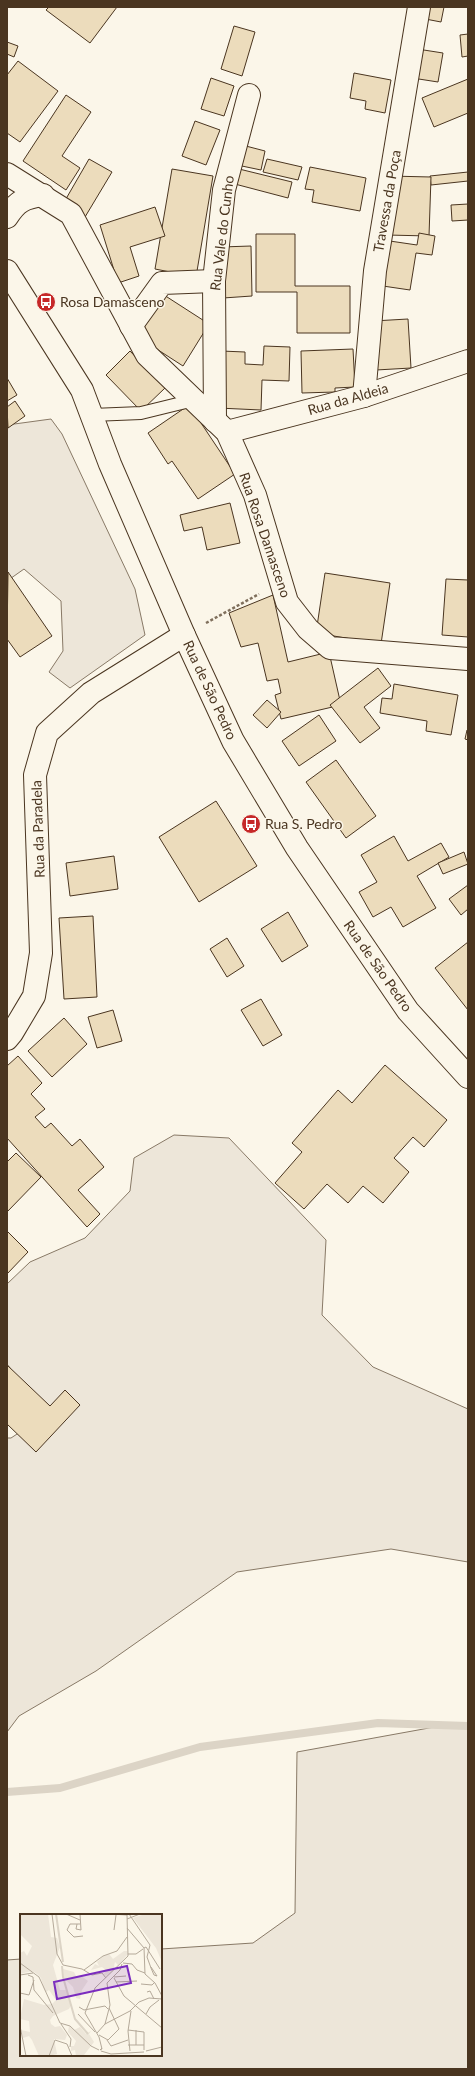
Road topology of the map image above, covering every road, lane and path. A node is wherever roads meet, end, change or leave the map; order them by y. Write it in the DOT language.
graph roads {
  1 [pos="419,7"];
  2 [pos="249,95"];
  3 [pos="7,174"];
  4 [pos="43,195"];
  5 [pos="7,217"];
  6 [pos="7,271"];
  7 [pos="214,281"];
  8 [pos="131,326"];
  9 [pos="468,362"];
  10 [pos="364,396"];
  11 [pos="194,400"];
  12 [pos="92,416"];
  13 [pos="221,426"];
  14 [pos="281,582"];
  15 [pos="184,635"];
  16 [pos="468,659"];
  17 [pos="7,1039"];
  18 [pos="468,1077"];
  1 -- 10 [label="street, Travessa da Poça"];
  2 -- 7 [label="street, Rua Vale do Cunho"];
  3 -- 4 [label="street, Rua Rosa Damasceno"];
  4 -- 5 [label="street"];
  4 -- 8 [label="street, Rua Rosa Damasceno"];
  6 -- 12 [label="street, Rua de São Pedro"];
  7 -- 8 [label="street"];
  7 -- 13 [label="street, Rua Vale do Cunho"];
  8 -- 11 [label="street, Rua Rosa Damasceno"];
  9 -- 10 [label="street, Rua da Aldeia"];
  10 -- 13 [label="street, Rua da Aldeia"];
  11 -- 12 [label="lane"];
  11 -- 13 [label="street, Rua Rosa Damasceno"];
  12 -- 15 [label="street, Rua de São Pedro"];
  13 -- 14 [label="street, Rua Rosa Damasceno"];
  14 -- 15 [label="path"];
  14 -- 16 [label="street, Rua Rosa Damasceno"];
  15 -- 17 [label="street, Rua da Paradela"];
  15 -- 18 [label="street, Rua de São Pedro"];
}
